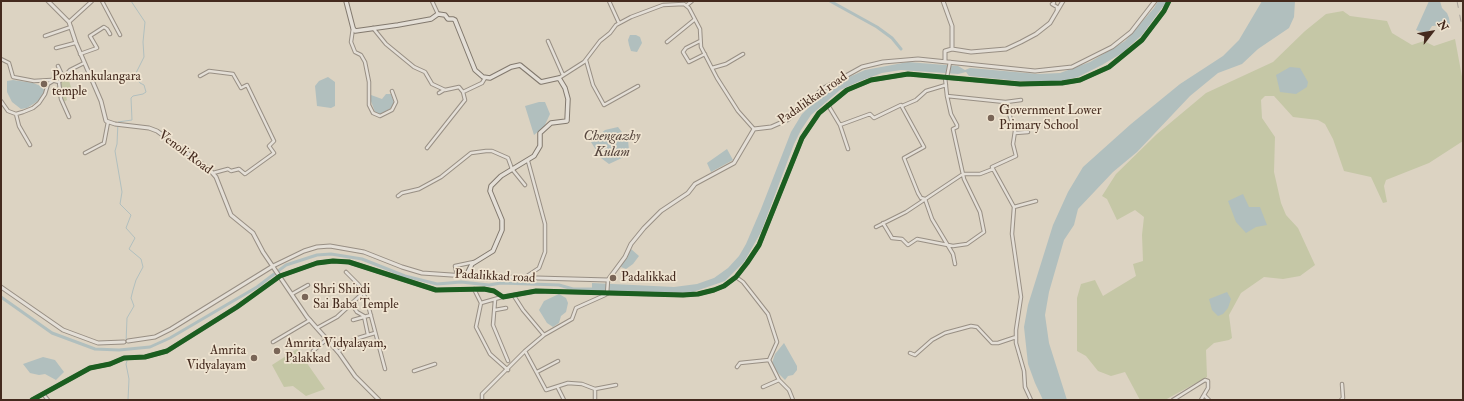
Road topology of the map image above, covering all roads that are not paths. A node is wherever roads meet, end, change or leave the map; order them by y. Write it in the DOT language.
graph roads {
  1 [pos="48,1"];
  2 [pos="92,1"];
  3 [pos="102,1"];
  4 [pos="346,1"];
  5 [pos="432,1"];
  6 [pos="608,1"];
  7 [pos="692,1"];
  8 [pos="943,1"];
  9 [pos="1053,1"];
  10 [pos="1063,1"];
  11 [pos="1155,1"];
  12 [pos="1169,1"];
  13 [pos="687,5"];
  14 [pos="1057,11"];
  15 [pos="438,14"];
  16 [pos="694,20"];
  17 [pos="69,22"];
  18 [pos="619,23"];
  19 [pos="71,27"];
  20 [pos="353,28"];
  21 [pos="373,28"];
  22 [pos="110,34"];
  23 [pos="120,35"];
  24 [pos="45,36"];
  25 [pos="548,41"];
  26 [pos="700,41"];
  27 [pos="667,42"];
  28 [pos="75,43"];
  29 [pos="56,48"];
  30 [pos="952,49"];
  31 [pos="80,54"];
  32 [pos="705,54"];
  33 [pos="743,54"];
  34 [pos="1,59"];
  35 [pos="586,60"];
  36 [pos="945,61"];
  37 [pos="950,62"];
  38 [pos="84,63"];
  39 [pos="58,66"];
  40 [pos="712,68"];
  41 [pos="200,76"];
  42 [pos="561,76"];
  43 [pos="64,77"];
  44 [pos="946,77"];
  45 [pos="485,78"];
  46 [pos="47,80"];
  47 [pos="53,81"];
  48 [pos="60,82"];
  49 [pos="48,84"];
  50 [pos="946,84"];
  51 [pos="638,86"];
  52 [pos="445,90"];
  53 [pos="467,90"];
  54 [pos="392,91"];
  55 [pos="463,92"];
  56 [pos="439,93"];
  57 [pos="468,96"];
  58 [pos="947,96"];
  59 [pos="1021,100"];
  60 [pos="1,101"];
  61 [pos="1005,102"];
  62 [pos="828,105"];
  63 [pos="902,106"];
  64 [pos="16,114"];
  65 [pos="69,117"];
  66 [pos="108,122"];
  67 [pos="840,125"];
  68 [pos="754,129"];
  69 [pos="1028,132"];
  70 [pos="1015,133"];
  71 [pos="30,145"];
  72 [pos="427,148"];
  73 [pos="848,149"];
  74 [pos="85,153"];
  75 [pos="528,161"];
  76 [pos="512,169"];
  77 [pos="993,169"];
  78 [pos="213,173"];
  79 [pos="963,174"];
  80 [pos="525,185"];
  81 [pos="398,196"];
  82 [pos="925,199"];
  83 [pos="1036,201"];
  84 [pos="1014,207"];
  85 [pos="883,223"];
  86 [pos="876,227"];
  87 [pos="948,246"];
  88 [pos="475,262"];
  89 [pos="955,264"];
  90 [pos="274,266"];
  91 [pos="346,272"];
  92 [pos="280,276"];
  93 [pos="458,276"];
  94 [pos="466,276"];
  95 [pos="736,277"];
  96 [pos="524,278"];
  97 [pos="608,280"];
  98 [pos="308,285"];
  99 [pos="1,287"];
  100 [pos="474,289"];
  101 [pos="363,293"];
  102 [pos="292,294"];
  103 [pos="607,294"];
  104 [pos="514,296"];
  105 [pos="503,297"];
  106 [pos="495,300"];
  107 [pos="352,303"];
  108 [pos="482,303"];
  109 [pos="506,308"];
  110 [pos="495,310"];
  111 [pos="371,315"];
  112 [pos="364,316"];
  113 [pos="310,320"];
  114 [pos="353,320"];
  115 [pos="316,328"];
  116 [pos="375,333"];
  117 [pos="368,335"];
  118 [pos="544,335"];
  119 [pos="1016,337"];
  120 [pos="327,339"];
  121 [pos="273,342"];
  122 [pos="313,351"];
  123 [pos="525,351"];
  124 [pos="338,352"];
  125 [pos="910,353"];
  126 [pos="769,360"];
  127 [pos="508,361"];
  128 [pos="558,361"];
  129 [pos="435,364"];
  130 [pos="737,367"];
  131 [pos="385,369"];
  132 [pos="508,370"];
  133 [pos="414,371"];
  134 [pos="538,372"];
  135 [pos="779,380"];
  136 [pos="1342,384"];
  137 [pos="616,385"];
  138 [pos="762,387"];
  139 [pos="558,388"];
  140 [pos="595,388"];
  141 [pos="43,394"];
  142 [pos="1204,396"];
  143 [pos="32,400"];
  144 [pos="48,400"];
  145 [pos="379,400"];
  146 [pos="482,400"];
  147 [pos="564,400"];
  148 [pos="595,400"];
  149 [pos="793,400"];
  150 [pos="1031,400"];
  151 [pos="1173,400"];
  152 [pos="1201,400"];
  153 [pos="1209,400"];
  154 [pos="1341,400"];
  1 -- 17 [label="street"];
  2 -- 17 [label="street"];
  3 -- 23 [label="street"];
  4 -- 20 [label="main road"];
  5 -- 15 [label="street"];
  6 -- 18 [label="street"];
  7 -- 13 [label="street"];
  8 -- 30 [label="street"];
  9 -- 14 [label="street"];
  10 -- 14 [label="street"];
  11 -- 37 [label="street, Padalikkad road"];
  12 -- 44 [label="street"];
  13 -- 16 [label="street"];
  13 -- 18 [label="street"];
  14 -- 30 [label="street"];
  15 -- 21 [label="main road"];
  15 -- 45 [label="main road"];
  16 -- 26 [label="street"];
  16 -- 27 [label="street"];
  17 -- 19 [label="street"];
  18 -- 35 [label="street"];
  19 -- 24 [label="street"];
  19 -- 28 [label="street"];
  20 -- 21 [label="main road"];
  20 -- 54 [label="street"];
  21 -- 52 [label="street"];
  22 -- 31 [label="street"];
  25 -- 42 [label="street"];
  26 -- 32 [label="street"];
  26 -- 32 [label="street"];
  28 -- 29 [label="street"];
  28 -- 31 [label="street"];
  30 -- 36 [label="street"];
  31 -- 38 [label="street"];
  32 -- 40 [label="street"];
  33 -- 40 [label="street"];
  34 -- 46 [label="street"];
  35 -- 42 [label="street"];
  35 -- 51 [label="street"];
  36 -- 37 [label="street, Padalikkad road"];
  36 -- 68 [label="street, Padalikkad road"];
  37 -- 44 [label="street"];
  38 -- 43 [label="street"];
  38 -- 66 [label="street"];
  39 -- 43 [label="street"];
  40 -- 68 [label="street"];
  41 -- 78 [label="street"];
  42 -- 45 [label="main road"];
  42 -- 75 [label="main road"];
  43 -- 48 [label="street"];
  44 -- 50 [label="street"];
  44 -- 62 [label="street"];
  45 -- 53 [label="street"];
  46 -- 47 [label="street"];
  46 -- 49 [label="street"];
  47 -- 48 [label="street"];
  47 -- 49 [label="street"];
  48 -- 65 [label="street"];
  49 -- 64 [label="street"];
  50 -- 58 [label="street"];
  50 -- 63 [label="street"];
  52 -- 55 [label="street"];
  52 -- 56 [label="street"];
  53 -- 55 [label="street"];
  53 -- 57 [label="street"];
  55 -- 72 [label="street"];
  58 -- 61 [label="street"];
  58 -- 79 [label="street"];
  59 -- 61 [label="street"];
  60 -- 64 [label="street"];
  61 -- 70 [label="street"];
  62 -- 67 [label="street"];
  62 -- 95 [label="street"];
  63 -- 67 [label="street"];
  63 -- 82 [label="street"];
  64 -- 71 [label="street"];
  66 -- 74 [label="street"];
  66 -- 78 [label="street, Venoli Road"];
  67 -- 73 [label="street"];
  68 -- 97 [label="street"];
  69 -- 70 [label="street"];
  70 -- 77 [label="street"];
  75 -- 76 [label="main road"];
  75 -- 96 [label="street"];
  76 -- 80 [label="street"];
  76 -- 81 [label="street"];
  76 -- 88 [label="main road"];
  77 -- 79 [label="street"];
  77 -- 84 [label="street"];
  78 -- 90 [label="street, Venoli Road"];
  79 -- 82 [label="street"];
  79 -- 87 [label="street"];
  82 -- 85 [label="street"];
  82 -- 87 [label="street"];
  83 -- 84 [label="street"];
  84 -- 119 [label="street"];
  85 -- 86 [label="street"];
  85 -- 87 [label="street"];
  87 -- 89 [label="street"];
  88 -- 93 [label="street"];
  88 -- 94 [label="main road"];
  90 -- 92 [label="street, Venoli Road"];
  90 -- 93 [label="street, Padalikkad road"];
  90 -- 99 [label="street, Padalikkad road"];
  91 -- 101 [label="street"];
  92 -- 100 [label="street"];
  92 -- 102 [label="street, Venoli Road"];
  92 -- 141 [label="street"];
  93 -- 94 [label="street, Padalikkad road"];
  94 -- 96 [label="street, Padalikkad road"];
  95 -- 103 [label="street"];
  95 -- 126 [label="street"];
  96 -- 97 [label="street, Padalikkad road"];
  97 -- 103 [label="street"];
  98 -- 102 [label="street"];
  100 -- 105 [label="street"];
  100 -- 108 [label="street"];
  101 -- 107 [label="street"];
  101 -- 111 [label="street"];
  102 -- 113 [label="street, Venoli Road"];
  103 -- 104 [label="street"];
  103 -- 118 [label="street"];
  104 -- 105 [label="street"];
  104 -- 118 [label="street"];
  105 -- 106 [label="street"];
  106 -- 108 [label="street"];
  106 -- 110 [label="street"];
  107 -- 112 [label="street"];
  107 -- 115 [label="street"];
  108 -- 132 [label="street"];
  109 -- 110 [label="street"];
  110 -- 127 [label="street"];
  111 -- 112 [label="street"];
  111 -- 116 [label="street"];
  112 -- 114 [label="street"];
  112 -- 117 [label="street"];
  113 -- 115 [label="street, Venoli Road"];
  113 -- 121 [label="street"];
  115 -- 120 [label="street, Venoli Road"];
  116 -- 117 [label="street"];
  116 -- 131 [label="street"];
  117 -- 124 [label="street"];
  118 -- 123 [label="street"];
  119 -- 125 [label="street"];
  119 -- 150 [label="street"];
  120 -- 122 [label="street"];
  120 -- 124 [label="street, Venoli Road"];
  123 -- 132 [label="street"];
  123 -- 134 [label="street"];
  124 -- 145 [label="street, Venoli Road"];
  126 -- 130 [label="street"];
  126 -- 135 [label="street"];
  128 -- 134 [label="street"];
  129 -- 133 [label="street"];
  132 -- 146 [label="street"];
  134 -- 139 [label="street"];
  135 -- 138 [label="street"];
  135 -- 149 [label="street"];
  136 -- 154 [label="street"];
  137 -- 140 [label="street"];
  139 -- 140 [label="street"];
  139 -- 147 [label="street"];
  140 -- 148 [label="street"];
  141 -- 143 [label="street"];
  141 -- 144 [label="street"];
  142 -- 151 [label="street"];
  142 -- 152 [label="street"];
  142 -- 153 [label="street"];
}
